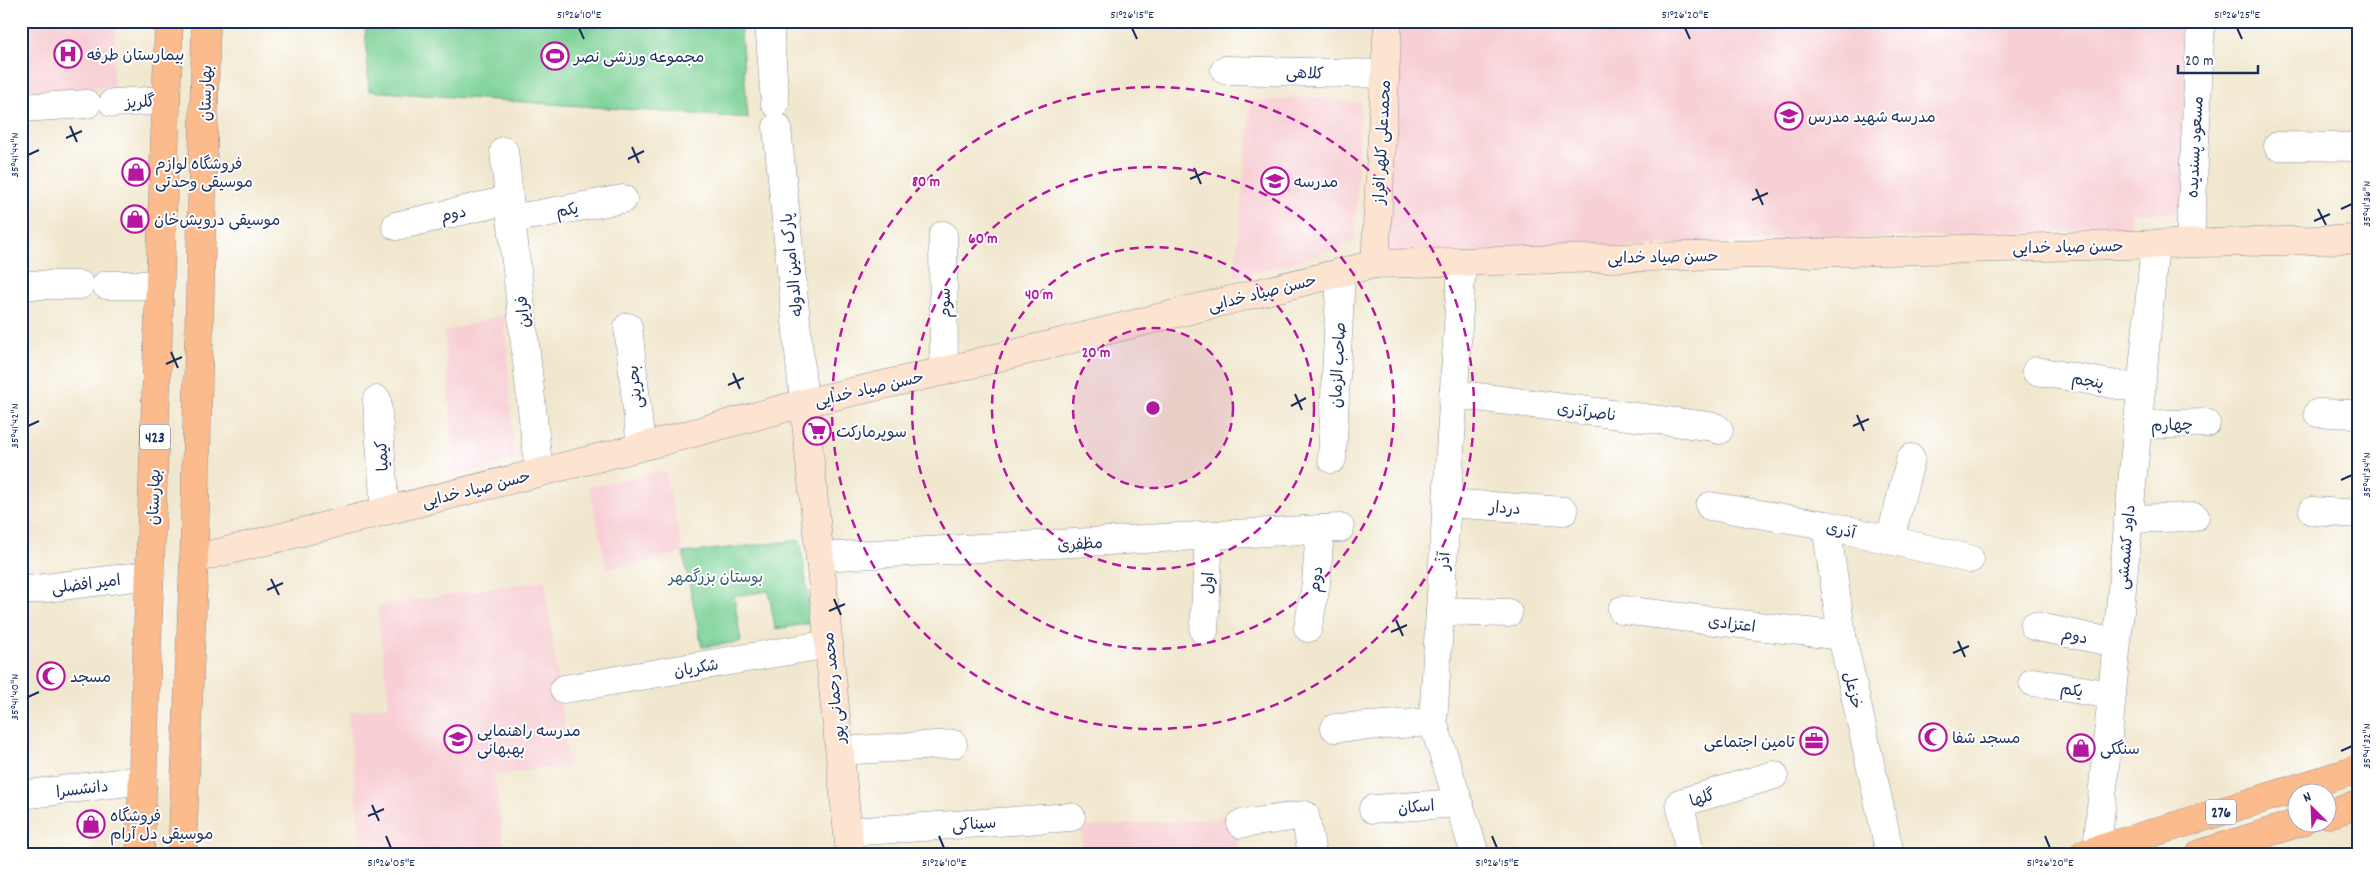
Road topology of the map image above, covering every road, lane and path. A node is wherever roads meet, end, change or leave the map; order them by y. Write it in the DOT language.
graph roads {
  1 [pos="169,21"];
  2 [pos="206,21"];
  3 [pos="769,21"];
  4 [pos="1388,21"];
  5 [pos="2201,21"];
  6 [pos="1225,70"];
  7 [pos="1385,74"];
  8 [pos="166,100"];
  9 [pos="21,108"];
  10 [pos="2278,146"];
  11 [pos="2359,147"];
  12 [pos="504,151"];
  13 [pos="622,199"];
  14 [pos="510,209"];
  15 [pos="396,226"];
  16 [pos="943,235"];
  17 [pos="2359,239"];
  18 [pos="2190,243"];
  19 [pos="2155,244"];
  20 [pos="1462,262"];
  21 [pos="1375,264"];
  22 [pos="1341,272"];
  23 [pos="21,285"];
  24 [pos="160,285"];
  25 [pos="628,327"];
  26 [pos="944,371"];
  27 [pos="2036,371"];
  28 [pos="2141,389"];
  29 [pos="1453,394"];
  30 [pos="377,400"];
  31 [pos="804,403"];
  32 [pos="2318,412"];
  33 [pos="2359,414"];
  34 [pos="2206,423"];
  35 [pos="2137,425"];
  36 [pos="1719,430"];
  37 [pos="641,447"];
  38 [pos="1911,458"];
  39 [pos="1332,459"];
  40 [pos="539,473"];
  41 [pos="1447,503"];
  42 [pos="1710,506"];
  43 [pos="385,511"];
  44 [pos="1564,511"];
  45 [pos="2313,511"];
  46 [pos="2359,514"];
  47 [pos="2195,516"];
  48 [pos="2128,519"];
  49 [pos="1826,525"];
  50 [pos="1330,529"];
  51 [pos="1209,536"];
  52 [pos="1890,539"];
  53 [pos="820,557"];
  54 [pos="194,559"];
  55 [pos="1970,559"];
  56 [pos="150,575"];
  57 [pos="21,590"];
  58 [pos="1622,610"];
  59 [pos="1440,611"];
  60 [pos="1508,613"];
  61 [pos="2034,626"];
  62 [pos="1308,628"];
  63 [pos="1204,631"];
  64 [pos="1842,636"];
  65 [pos="829,644"];
  66 [pos="2116,644"];
  67 [pos="2033,682"];
  68 [pos="564,689"];
  69 [pos="2111,695"];
  70 [pos="1433,722"];
  71 [pos="1335,728"];
  72 [pos="953,744"];
  73 [pos="840,751"];
  74 [pos="2359,769"];
  75 [pos="1774,776"];
  76 [pos="143,780"];
  77 [pos="21,795"];
  78 [pos="1458,803"];
  79 [pos="2359,805"];
  80 [pos="1373,810"];
  81 [pos="2338,811"];
  82 [pos="1071,816"];
  83 [pos="1241,824"];
  84 [pos="2288,826"];
  85 [pos="849,843"];
  86 [pos="2090,852"];
  87 [pos="140,854"];
  88 [pos="182,854"];
  89 [pos="1312,854"];
  90 [pos="1475,854"];
  91 [pos="1690,854"];
  92 [pos="1890,854"];
  93 [pos="2200,854"];
  1 -- 8 [label="main road, بهارستان / 423"];
  2 -- 54 [label="main road, بهارستان"];
  3 -- 31 [label="street, پارک امین الدوله"];
  4 -- 7 [label="street, محمدعلی کلهر افراز"];
  5 -- 18 [label="street, مسعود پسندیده"];
  6 -- 7 [label="street, کلاهی"];
  7 -- 21 [label="street, محمدعلی کلهر افراز"];
  8 -- 9 [label="street, گلریز"];
  8 -- 24 [label="main road, بهارستان / 423"];
  10 -- 11 [label="street"];
  12 -- 14 [label="street, فراین"];
  13 -- 14 [label="street, یکم"];
  14 -- 15 [label="street, دوم"];
  14 -- 40 [label="street, فراین"];
  16 -- 26 [label="street, سوم"];
  17 -- 18 [label="street, حسن صیاد خدایی"];
  18 -- 19 [label="street, حسن صیاد خدایی"];
  19 -- 20 [label="street, حسن صیاد خدایی"];
  19 -- 28 [label="street, داود کشمشی"];
  20 -- 21 [label="street, حسن صیاد خدایی"];
  20 -- 29 [label="street, آذر"];
  21 -- 22 [label="street, حسن صیاد خدایی"];
  22 -- 26 [label="street, حسن صیاد خدایی"];
  22 -- 39 [label="street, صاحب الزمان"];
  23 -- 24 [label="street"];
  24 -- 56 [label="main road, بهارستان / 423"];
  25 -- 37 [label="street, بحرینی"];
  26 -- 31 [label="street, حسن صیاد خدایی"];
  27 -- 28 [label="street, پنجم"];
  28 -- 35 [label="street, داود کشمشی"];
  29 -- 36 [label="street, ناصرآذری"];
  29 -- 41 [label="street, آذر"];
  30 -- 43 [label="street, کیمیا"];
  31 -- 37 [label="street, حسن صیاد خدایی"];
  31 -- 53 [label="street, محمد رحمانی پور"];
  32 -- 33 [label="street"];
  34 -- 35 [label="street, چهارم"];
  35 -- 48 [label="street, داود کشمشی"];
  37 -- 40 [label="street, حسن صیاد خدایی"];
  38 -- 52 [label="street"];
  40 -- 43 [label="street, حسن صیاد خدایی"];
  41 -- 44 [label="street, دردار"];
  41 -- 59 [label="street, آذر"];
  42 -- 49 [label="street, آذری"];
  43 -- 54 [label="street, حسن صیاد خدایی"];
  45 -- 46 [label="street"];
  47 -- 48 [label="street"];
  48 -- 66 [label="street, داود کشمشی"];
  49 -- 52 [label="street, آذری"];
  49 -- 64 [label="street, خزعل"];
  50 -- 51 [label="street, مظفری"];
  50 -- 62 [label="street, دوم"];
  51 -- 53 [label="street, مظفری"];
  51 -- 63 [label="street, اول"];
  52 -- 55 [label="street, آذری"];
  53 -- 65 [label="street, محمد رحمانی پور"];
  54 -- 88 [label="main road, بهارستان"];
  56 -- 57 [label="street, امیر افضلی"];
  56 -- 76 [label="main road, بهارستان / 423"];
  58 -- 64 [label="street, اعتزادی"];
  59 -- 60 [label="street"];
  59 -- 70 [label="street, آذر"];
  61 -- 66 [label="street, دوم"];
  64 -- 92 [label="street, خزعل"];
  65 -- 68 [label="street, شکریان"];
  65 -- 73 [label="street, محمد رحمانی پور"];
  66 -- 69 [label="street, داود کشمشی"];
  67 -- 69 [label="street, یکم"];
  69 -- 86 [label="street, داود کشمشی"];
  70 -- 71 [label="street"];
  70 -- 78 [label="street, آذر"];
  72 -- 73 [label="street"];
  73 -- 85 [label="street, محمد رحمانی پور"];
  74 -- 86 [label="main road, 276"];
  75 -- 91 [label="street, گلها"];
  76 -- 77 [label="street, دانشسرا"];
  76 -- 87 [label="main road, بهارستان / 423"];
  78 -- 80 [label="street, اسکان"];
  78 -- 90 [label="street, آذر"];
  79 -- 81 [label="main road"];
  82 -- 85 [label="street, سیناکی"];
  83 -- 89 [label="street"];
  84 -- 93 [label="main road, 276"];
}
